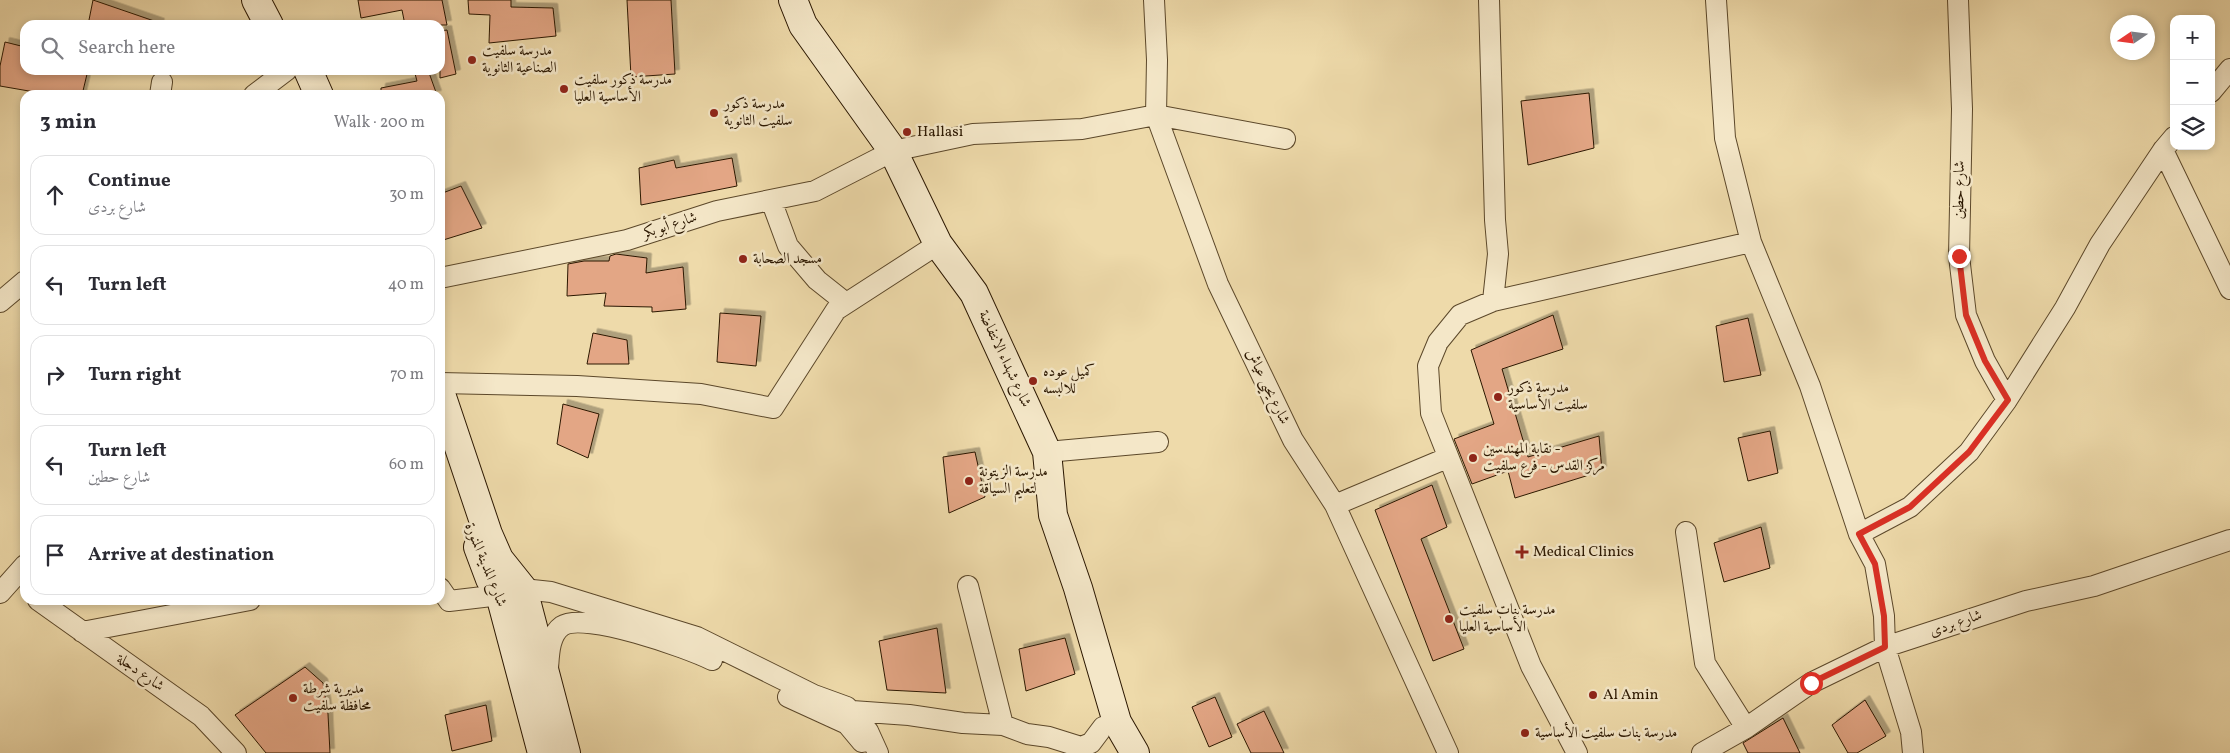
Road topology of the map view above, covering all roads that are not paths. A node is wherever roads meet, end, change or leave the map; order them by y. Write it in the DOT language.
graph roads {
  1 [pos="256,0"];
  2 [pos="278,0"];
  3 [pos="793,0"];
  4 [pos="1154,0"];
  5 [pos="1489,0"];
  6 [pos="1716,0"];
  7 [pos="1958,0"];
  8 [pos="266,20"];
  9 [pos="287,20"];
  10 [pos="2230,69"];
  11 [pos="281,75"];
  12 [pos="290,75"];
  13 [pos="310,75"];
  14 [pos="2215,87"];
  15 [pos="261,90"];
  16 [pos="296,90"];
  17 [pos="317,90"];
  18 [pos="1156,114"];
  19 [pos="1285,139"];
  20 [pos="2168,144"];
  21 [pos="893,151"];
  22 [pos="771,200"];
  23 [pos="1751,242"];
  24 [pos="938,244"];
  25 [pos="445,277"];
  26 [pos="20,285"];
  27 [pos="2230,290"];
  28 [pos="1493,301"];
  29 [pos="0,302"];
  30 [pos="846,304"];
  31 [pos="445,383"];
  32 [pos="2008,400"];
  33 [pos="445,406"];
  34 [pos="1158,442"];
  35 [pos="1047,452"];
  36 [pos="445,453"];
  37 [pos="1447,458"];
  38 [pos="1335,505"];
  39 [pos="1686,532"];
  40 [pos="1859,534"];
  41 [pos="2230,540"];
  42 [pos="20,574"];
  43 [pos="968,586"];
  44 [pos="12,588"];
  45 [pos="511,592"];
  46 [pos="445,595"];
  47 [pos="45,605"];
  48 [pos="224,605"];
  49 [pos="82,632"];
  50 [pos="1885,647"];
  51 [pos="547,680"];
  52 [pos="848,714"];
  53 [pos="889,714"];
  54 [pos="1117,722"];
  55 [pos="1003,725"];
  56 [pos="1746,728"];
  57 [pos="873,750"];
  58 [pos="236,753"];
  59 [pos="542,753"];
  60 [pos="566,753"];
  61 [pos="1135,753"];
  62 [pos="1448,753"];
  63 [pos="1577,753"];
  64 [pos="1702,753"];
  65 [pos="1913,753"];
  1 -- 8 [label="main road"];
  2 -- 9 [label="main road"];
  3 -- 21 [label="main road, شارع شهداء الانتفاضة"];
  4 -- 18 [label="street, شارع يحيى عياش"];
  5 -- 28 [label="street"];
  6 -- 23 [label="street"];
  7 -- 32 [label="street, شارع حطين"];
  10 -- 14 [label="street"];
  11 -- 15 [label="street"];
  12 -- 16 [label="main road"];
  13 -- 17 [label="main road"];
  18 -- 19 [label="street"];
  18 -- 21 [label="street, شارع أبو بكر"];
  18 -- 38 [label="street, شارع يحيى عياش"];
  20 -- 27 [label="street"];
  20 -- 32 [label="street"];
  21 -- 22 [label="street, شارع أبو بكر"];
  21 -- 24 [label="main road, شارع شهداء الانتفاضة"];
  22 -- 25 [label="street, شارع أبو بكر"];
  22 -- 30 [label="street"];
  23 -- 28 [label="street"];
  23 -- 40 [label="street"];
  24 -- 30 [label="street"];
  24 -- 35 [label="main road, شارع شهداء الانتفاضة"];
  26 -- 29 [label="street"];
  28 -- 37 [label="street"];
  30 -- 31 [label="street"];
  32 -- 40 [label="street"];
  33 -- 45 [label="main road"];
  34 -- 35 [label="street"];
  35 -- 54 [label="main road, شارع شهداء الانتفاضة"];
  36 -- 45 [label="main road, شارع المدينة المنورة"];
  37 -- 38 [label="street"];
  37 -- 63 [label="street"];
  38 -- 62 [label="street, شارع يحيى عياش"];
  39 -- 56 [label="street"];
  40 -- 50 [label="street"];
  41 -- 50 [label="street, شارع بردى"];
  42 -- 44 [label="street"];
  43 -- 55 [label="street"];
  45 -- 46 [label="street"];
  45 -- 51 [label="main road"];
  45 -- 52 [label="street"];
  45 -- 59 [label="main road, شارع المدينة المنورة"];
  47 -- 49 [label="street, شارع دجلة"];
  48 -- 49 [label="street"];
  49 -- 58 [label="street, شارع دجلة"];
  50 -- 56 [label="street, شارع بردى"];
  50 -- 65 [label="street"];
  51 -- 52 [label="street"];
  51 -- 60 [label="main road"];
  52 -- 53 [label="street"];
  52 -- 57 [label="street"];
  53 -- 55 [label="street"];
  53 -- 57 [label="street"];
  54 -- 55 [label="street"];
  54 -- 61 [label="main road, شارع شهداء الانتفاضة"];
  56 -- 64 [label="street, شارع بردى"];
}
